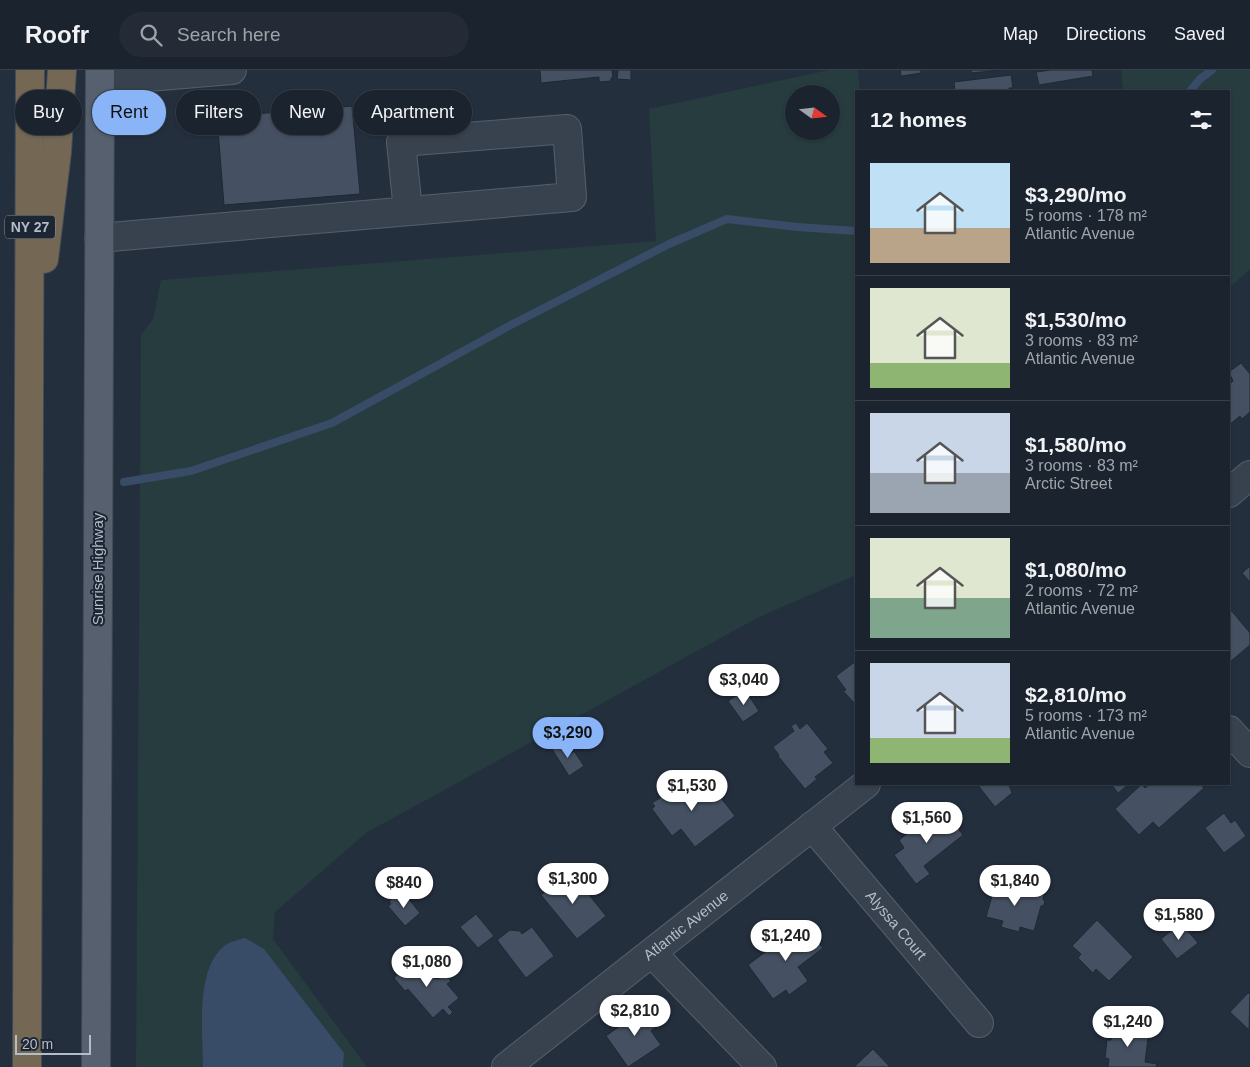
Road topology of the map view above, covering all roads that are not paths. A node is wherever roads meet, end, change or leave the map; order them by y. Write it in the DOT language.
graph roads {
  1 [pos="30,70"];
  2 [pos="62,70"];
  3 [pos="232,70"];
  4 [pos="190,72"];
  5 [pos="100,75"];
  6 [pos="408,211"];
  7 [pos="99,238"];
  8 [pos="29,385"];
  9 [pos="1250,475"];
  10 [pos="1230,492"];
  11 [pos="1230,731"];
  12 [pos="1250,754"];
  13 [pos="865,785"];
  14 [pos="812,826"];
  15 [pos="652,953"];
  16 [pos="979,1023"];
  17 [pos="27,1067"];
  18 [pos="96,1067"];
  19 [pos="506,1067"];
  20 [pos="762,1067"];
  1 -- 8 [label="highway, NY 27"];
  2 -- 8 [label="highway"];
  3 -- 4 [label="street"];
  4 -- 5 [label="street"];
  5 -- 7 [label="main road, Sunrise Highway"];
  6 -- 6 [label="street"];
  6 -- 7 [label="street"];
  7 -- 18 [label="main road, Sunrise Highway"];
  8 -- 17 [label="highway, NY 27"];
  9 -- 10 [label="street"];
  11 -- 12 [label="street"];
  13 -- 14 [label="street, Atlantic Avenue"];
  14 -- 15 [label="street, Atlantic Avenue"];
  14 -- 16 [label="street, Alyssa Court"];
  15 -- 19 [label="street, Atlantic Avenue"];
  15 -- 20 [label="street"];
}
